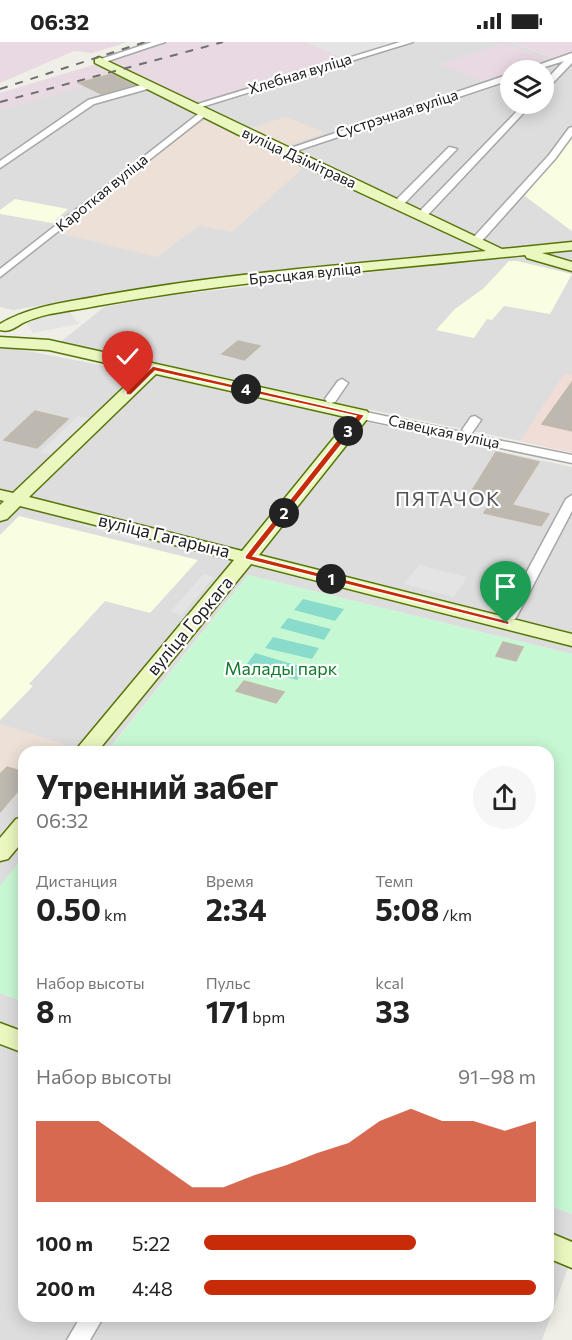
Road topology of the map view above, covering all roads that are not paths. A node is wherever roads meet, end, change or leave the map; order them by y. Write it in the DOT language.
graph roads {
  1 [pos="161,42"];
  2 [pos="409,42"];
  3 [pos="569,57"];
  4 [pos="99,61"];
  5 [pos="554,62"];
  6 [pos="554,77"];
  7 [pos="500,80"];
  8 [pos="148,86"];
  9 [pos="192,107"];
  10 [pos="205,113"];
  11 [pos="518,114"];
  12 [pos="572,130"];
  13 [pos="452,149"];
  14 [pos="284,152"];
  15 [pos="0,165"];
  16 [pos="398,205"];
  17 [pos="421,216"];
  18 [pos="476,242"];
  19 [pos="572,246"];
  20 [pos="530,251"];
  21 [pos="499,254"];
  22 [pos="572,267"];
  23 [pos="0,274"];
  24 [pos="2,329"];
  25 [pos="153,368"];
  26 [pos="342,383"];
  27 [pos="331,399"];
  28 [pos="361,415"];
  29 [pos="572,459"];
  30 [pos="8,497"];
  31 [pos="572,499"];
  32 [pos="0,515"];
  33 [pos="248,557"];
  34 [pos="510,616"];
  35 [pos="572,640"];
  36 [pos="90,746"];
  37 [pos="18,832"];
  38 [pos="0,853"];
  39 [pos="0,1033"];
  40 [pos="18,1040"];
  41 [pos="554,1248"];
  42 [pos="572,1255"];
  43 [pos="89,1322"];
  44 [pos="78,1340"];
  1 -- 4 [label="street"];
  2 -- 9 [label="street, Хлебная вуліца"];
  3 -- 5 [label="street"];
  3 -- 6 [label="street"];
  4 -- 8 [label="street, вуліца Дзімітрава"];
  7 -- 14 [label="street, Сустрэчная вуліца"];
  8 -- 9 [label="street, вуліца Дзімітрава"];
  8 -- 15 [label="street"];
  9 -- 10 [label="street, вуліца Дзімітрава"];
  10 -- 14 [label="street, вуліца Дзімітрава"];
  10 -- 23 [label="street, Кароткая вуліца"];
  11 -- 17 [label="street"];
  12 -- 18 [label="street"];
  13 -- 16 [label="street"];
  14 -- 16 [label="street, вуліца Дзімітрава"];
  16 -- 17 [label="street, вуліца Дзімітрава"];
  17 -- 18 [label="street, вуліца Дзімітрава"];
  18 -- 21 [label="street, вуліца Дзімітрава"];
  19 -- 20 [label="street, Брэсцкая вуліца"];
  20 -- 21 [label="street, Брэсцкая вуліца"];
  20 -- 22 [label="street"];
  21 -- 24 [label="street, Брэсцкая вуліца"];
  24 -- 25 [label="street, Савецкая вуліца"];
  25 -- 28 [label="street, Савецкая вуліца"];
  25 -- 30 [label="street"];
  26 -- 27 [label="street"];
  28 -- 29 [label="street, Савецкая вуліца"];
  28 -- 33 [label="street, вуліца Горкага"];
  30 -- 32 [label="street"];
  30 -- 33 [label="street, вуліца Гагарына"];
  31 -- 34 [label="street"];
  33 -- 35 [label="street, вуліца Гагарына"];
  33 -- 36 [label="street, вуліца Горкага"];
  37 -- 38 [label="street"];
  39 -- 40 [label="street"];
  41 -- 42 [label="street"];
  43 -- 44 [label="street"];
}
